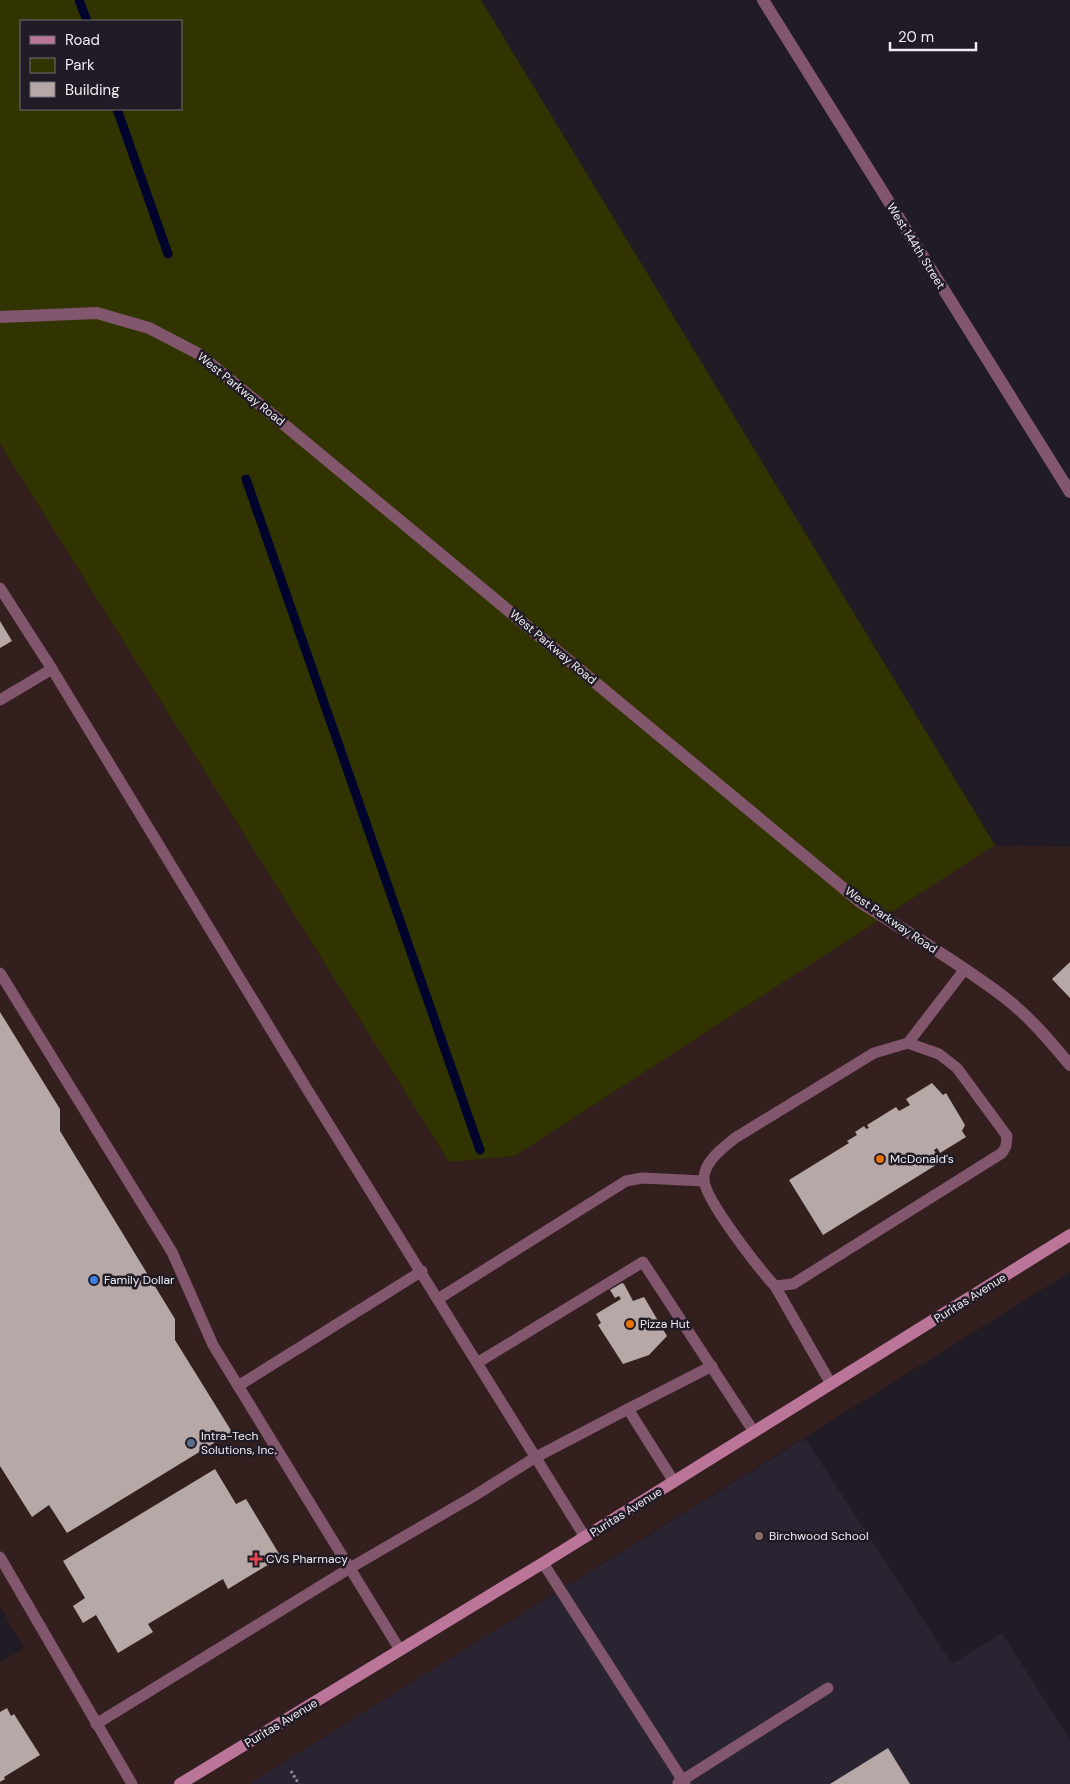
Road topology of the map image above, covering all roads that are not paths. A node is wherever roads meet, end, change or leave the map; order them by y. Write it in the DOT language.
graph roads {
  1 [pos="763,0"];
  2 [pos="0,317"];
  3 [pos="1070,492"];
  4 [pos="0,588"];
  5 [pos="52,669"];
  6 [pos="0,700"];
  7 [pos="965,970"];
  8 [pos="0,974"];
  9 [pos="908,1044"];
  10 [pos="1070,1065"];
  11 [pos="704,1181"];
  12 [pos="1070,1235"];
  13 [pos="422,1271"];
  14 [pos="775,1286"];
  15 [pos="438,1298"];
  16 [pos="477,1363"];
  17 [pos="712,1366"];
  18 [pos="831,1384"];
  19 [pos="238,1386"];
  20 [pos="628,1409"];
  21 [pos="754,1432"];
  22 [pos="536,1458"];
  23 [pos="674,1482"];
  24 [pos="585,1537"];
  25 [pos="0,1557"];
  26 [pos="543,1563"];
  27 [pos="350,1568"];
  28 [pos="400,1650"];
  29 [pos="828,1688"];
  30 [pos="96,1724"];
  31 [pos="681,1783"];
  32 [pos="132,1784"];
  33 [pos="180,1784"];
  1 -- 3 [label="street, West 144th Street"];
  2 -- 7 [label="street, West Parkway Road"];
  4 -- 5 [label="lane"];
  5 -- 6 [label="lane"];
  5 -- 13 [label="lane"];
  7 -- 9 [label="lane"];
  7 -- 10 [label="street, West Parkway Road"];
  8 -- 19 [label="lane"];
  9 -- 11 [label="lane"];
  9 -- 14 [label="lane"];
  11 -- 14 [label="lane"];
  11 -- 15 [label="lane"];
  12 -- 18 [label="street, Puritas Avenue"];
  13 -- 15 [label="lane"];
  13 -- 19 [label="lane"];
  14 -- 18 [label="lane"];
  15 -- 16 [label="lane"];
  16 -- 17 [label="lane"];
  16 -- 22 [label="lane"];
  17 -- 20 [label="lane"];
  17 -- 21 [label="lane"];
  18 -- 21 [label="street, Puritas Avenue"];
  19 -- 27 [label="lane"];
  20 -- 22 [label="lane"];
  20 -- 23 [label="lane"];
  21 -- 23 [label="street, Puritas Avenue"];
  22 -- 24 [label="lane"];
  22 -- 27 [label="lane"];
  23 -- 24 [label="street, Puritas Avenue"];
  24 -- 26 [label="street, Puritas Avenue"];
  25 -- 30 [label="lane"];
  26 -- 28 [label="street, Puritas Avenue"];
  26 -- 31 [label="lane"];
  27 -- 28 [label="lane"];
  27 -- 30 [label="lane"];
  28 -- 33 [label="street, Puritas Avenue"];
  29 -- 31 [label="lane"];
  30 -- 32 [label="lane"];
}
